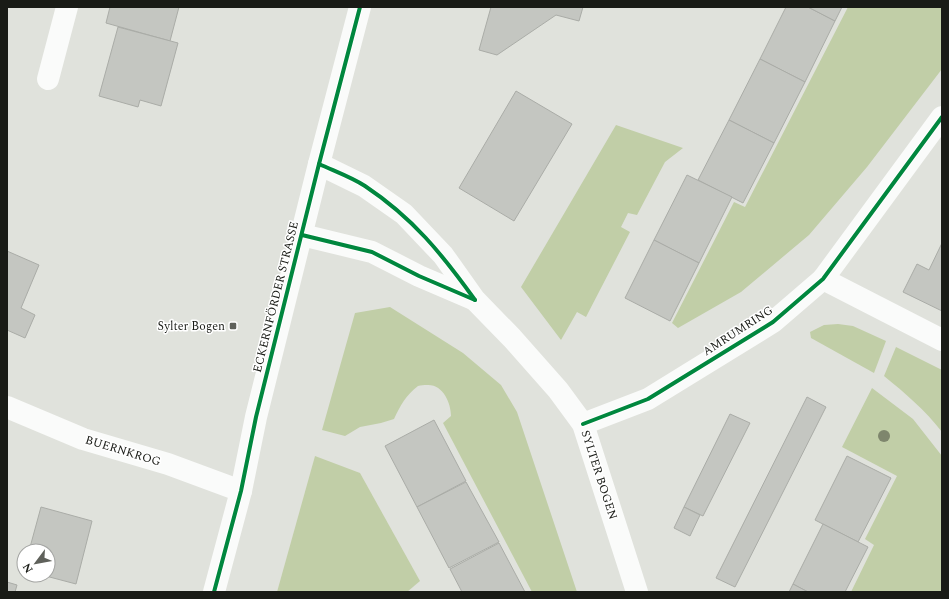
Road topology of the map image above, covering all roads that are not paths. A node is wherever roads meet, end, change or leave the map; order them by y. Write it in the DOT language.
graph roads {
  1 [pos="67,7"];
  2 [pos="360,7"];
  3 [pos="48,79"];
  4 [pos="942,117"];
  5 [pos="319,164"];
  6 [pos="302,235"];
  7 [pos="824,279"];
  8 [pos="475,300"];
  9 [pos="942,340"];
  10 [pos="7,407"];
  11 [pos="583,424"];
  12 [pos="241,491"];
  13 [pos="214,592"];
  14 [pos="637,592"];
  1 -- 3 [label="street"];
  2 -- 5 [label="street, ECKERNFÖRDER STRASSE"];
  4 -- 7 [label="street, AMRUMRING"];
  5 -- 6 [label="street, ECKERNFÖRDER STRASSE"];
  5 -- 8 [label="street, SYLTER BOGEN"];
  6 -- 8 [label="street, SYLTER BOGEN"];
  6 -- 12 [label="street, ECKERNFÖRDER STRASSE"];
  7 -- 9 [label="street"];
  7 -- 11 [label="street, AMRUMRING"];
  8 -- 11 [label="street, SYLTER BOGEN"];
  10 -- 12 [label="street, BUERNKROG"];
  11 -- 14 [label="street, SYLTER BOGEN"];
  12 -- 13 [label="street, ECKERNFÖRDER STRASSE"];
}
